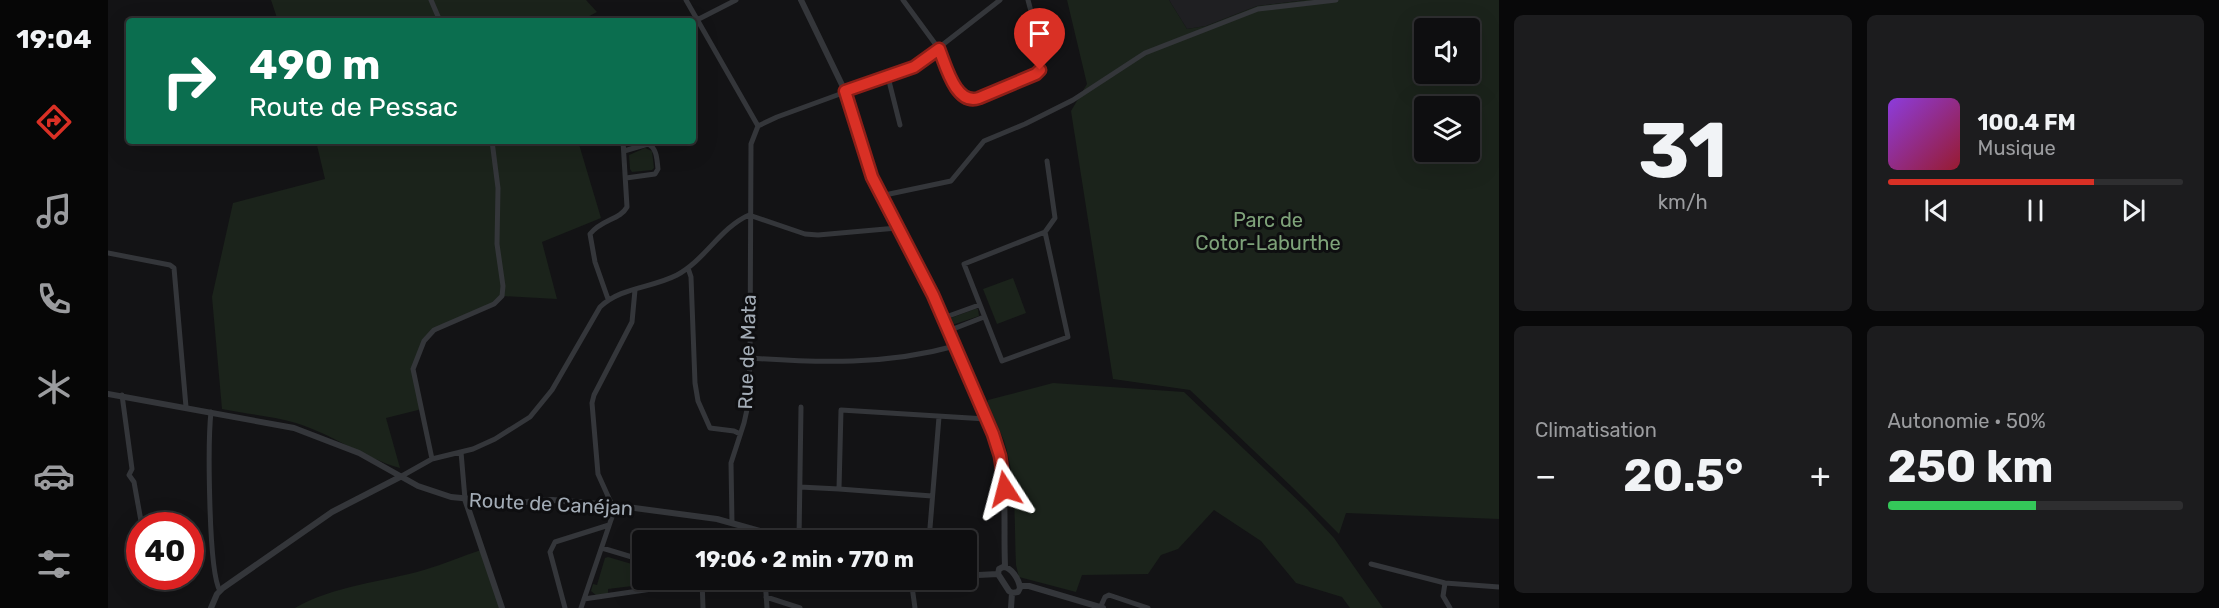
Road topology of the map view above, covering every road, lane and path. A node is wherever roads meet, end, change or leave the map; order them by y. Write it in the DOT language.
graph roads {
  1 [pos="431,0"];
  2 [pos="686,0"];
  3 [pos="736,0"];
  4 [pos="801,0"];
  5 [pos="903,0"];
  6 [pos="1000,0"];
  7 [pos="1028,0"];
  8 [pos="1336,0"];
  9 [pos="439,18"];
  10 [pos="694,18"];
  11 [pos="696,20"];
  12 [pos="696,23"];
  13 [pos="939,49"];
  14 [pos="888,77"];
  15 [pos="845,91"];
  16 [pos="900,125"];
  17 [pos="758,126"];
  18 [pos="492,144"];
  19 [pos="624,144"];
  20 [pos="624,151"];
  21 [pos="1047,161"];
  22 [pos="626,178"];
  23 [pos="880,196"];
  24 [pos="749,214"];
  25 [pos="897,228"];
  26 [pos="1045,232"];
  27 [pos="108,253"];
  28 [pos="688,268"];
  29 [pos="635,290"];
  30 [pos="608,299"];
  31 [pos="979,305"];
  32 [pos="984,317"];
  33 [pos="943,318"];
  34 [pos="948,331"];
  35 [pos="955,346"];
  36 [pos="750,358"];
  37 [pos="108,394"];
  38 [pos="122,395"];
  39 [pos="186,407"];
  40 [pos="801,407"];
  41 [pos="211,412"];
  42 [pos="939,417"];
  43 [pos="986,419"];
  44 [pos="740,434"];
  45 [pos="461,452"];
  46 [pos="432,459"];
  47 [pos="400,477"];
  48 [pos="800,487"];
  49 [pos="839,489"];
  50 [pos="932,496"];
  51 [pos="465,499"];
  52 [pos="612,505"];
  53 [pos="139,512"];
  54 [pos="732,523"];
  55 [pos="609,525"];
  56 [pos="757,530"];
  57 [pos="799,530"];
  58 [pos="930,530"];
  59 [pos="602,548"];
  60 [pos="632,557"];
  61 [pos="1371,564"];
  62 [pos="1005,566"];
  63 [pos="998,574"];
  64 [pos="977,575"];
  65 [pos="1445,583"];
  66 [pos="1020,586"];
  67 [pos="1499,587"];
  68 [pos="645,590"];
  69 [pos="702,590"];
  70 [pos="766,590"];
  71 [pos="912,590"];
  72 [pos="220,591"];
  73 [pos="1012,593"];
  74 [pos="766,597"];
  75 [pos="584,599"];
  76 [pos="211,608"];
  77 [pos="502,608"];
  78 [pos="565,608"];
  79 [pos="581,608"];
  80 [pos="703,608"];
  81 [pos="767,608"];
  82 [pos="800,608"];
  83 [pos="915,608"];
  84 [pos="1011,608"];
  85 [pos="1101,608"];
  86 [pos="1148,608"];
  87 [pos="1450,608"];
  1 -- 9 [label="street"];
  2 -- 10 [label="street"];
  3 -- 11 [label="street"];
  4 -- 15 [label="street"];
  5 -- 13 [label="street"];
  6 -- 13 [label="street"];
  7 -- 13 [label="street"];
  8 -- 23 [label="street"];
  12 -- 17 [label="street"];
  13 -- 14 [label="street"];
  14 -- 15 [label="street"];
  14 -- 16 [label="street"];
  15 -- 17 [label="street"];
  15 -- 23 [label="street"];
  17 -- 24 [label="street, Rue de Mata"];
  18 -- 46 [label="street"];
  19 -- 20 [label="street"];
  20 -- 22 [label="street"];
  20 -- 22 [label="street"];
  21 -- 26 [label="street"];
  22 -- 30 [label="street"];
  23 -- 25 [label="street"];
  24 -- 25 [label="street"];
  24 -- 28 [label="street"];
  24 -- 36 [label="street, Rue de Mata"];
  25 -- 33 [label="street"];
  26 -- 31 [label="street"];
  26 -- 32 [label="street"];
  27 -- 39 [label="street"];
  28 -- 29 [label="street"];
  28 -- 44 [label="street"];
  29 -- 30 [label="street"];
  29 -- 52 [label="street"];
  30 -- 45 [label="street"];
  31 -- 32 [label="street"];
  31 -- 33 [label="street"];
  32 -- 34 [label="street"];
  33 -- 34 [label="street"];
  34 -- 35 [label="street"];
  35 -- 36 [label="street"];
  35 -- 43 [label="street"];
  36 -- 44 [label="street, Rue de Mata"];
  37 -- 38 [label="street, Route de Canéjan"];
  38 -- 39 [label="street, Route de Canéjan"];
  38 -- 53 [label="street"];
  39 -- 41 [label="street, Route de Canéjan"];
  40 -- 48 [label="street"];
  41 -- 47 [label="street, Route de Canéjan"];
  41 -- 72 [label="street"];
  42 -- 43 [label="street"];
  42 -- 49 [label="street"];
  42 -- 50 [label="street"];
  43 -- 62 [label="street"];
  44 -- 54 [label="street, Rue de Mata"];
  45 -- 46 [label="street"];
  45 -- 51 [label="street"];
  46 -- 47 [label="street"];
  47 -- 51 [label="street, Route de Canéjan"];
  47 -- 72 [label="street"];
  48 -- 49 [label="street"];
  48 -- 57 [label="street"];
  49 -- 50 [label="street"];
  50 -- 58 [label="street"];
  51 -- 52 [label="street, Route de Canéjan"];
  51 -- 77 [label="street"];
  52 -- 54 [label="street, Route de Canéjan"];
  52 -- 55 [label="street"];
  54 -- 56 [label="street, Route de Canéjan"];
  55 -- 59 [label="street"];
  55 -- 78 [label="street"];
  59 -- 60 [label="street"];
  59 -- 75 [label="street"];
  61 -- 65 [label="street"];
  62 -- 63 [label="street"];
  62 -- 66 [label="street"];
  63 -- 64 [label="street"];
  63 -- 73 [label="street"];
  65 -- 67 [label="street"];
  65 -- 87 [label="street"];
  66 -- 73 [label="street"];
  66 -- 85 [label="street"];
  68 -- 75 [label="street"];
  69 -- 80 [label="street"];
  70 -- 74 [label="street"];
  71 -- 83 [label="street"];
  72 -- 76 [label="street"];
  73 -- 84 [label="street"];
  74 -- 81 [label="street"];
  74 -- 82 [label="street"];
  75 -- 79 [label="street"];
  85 -- 86 [label="street"];
}
